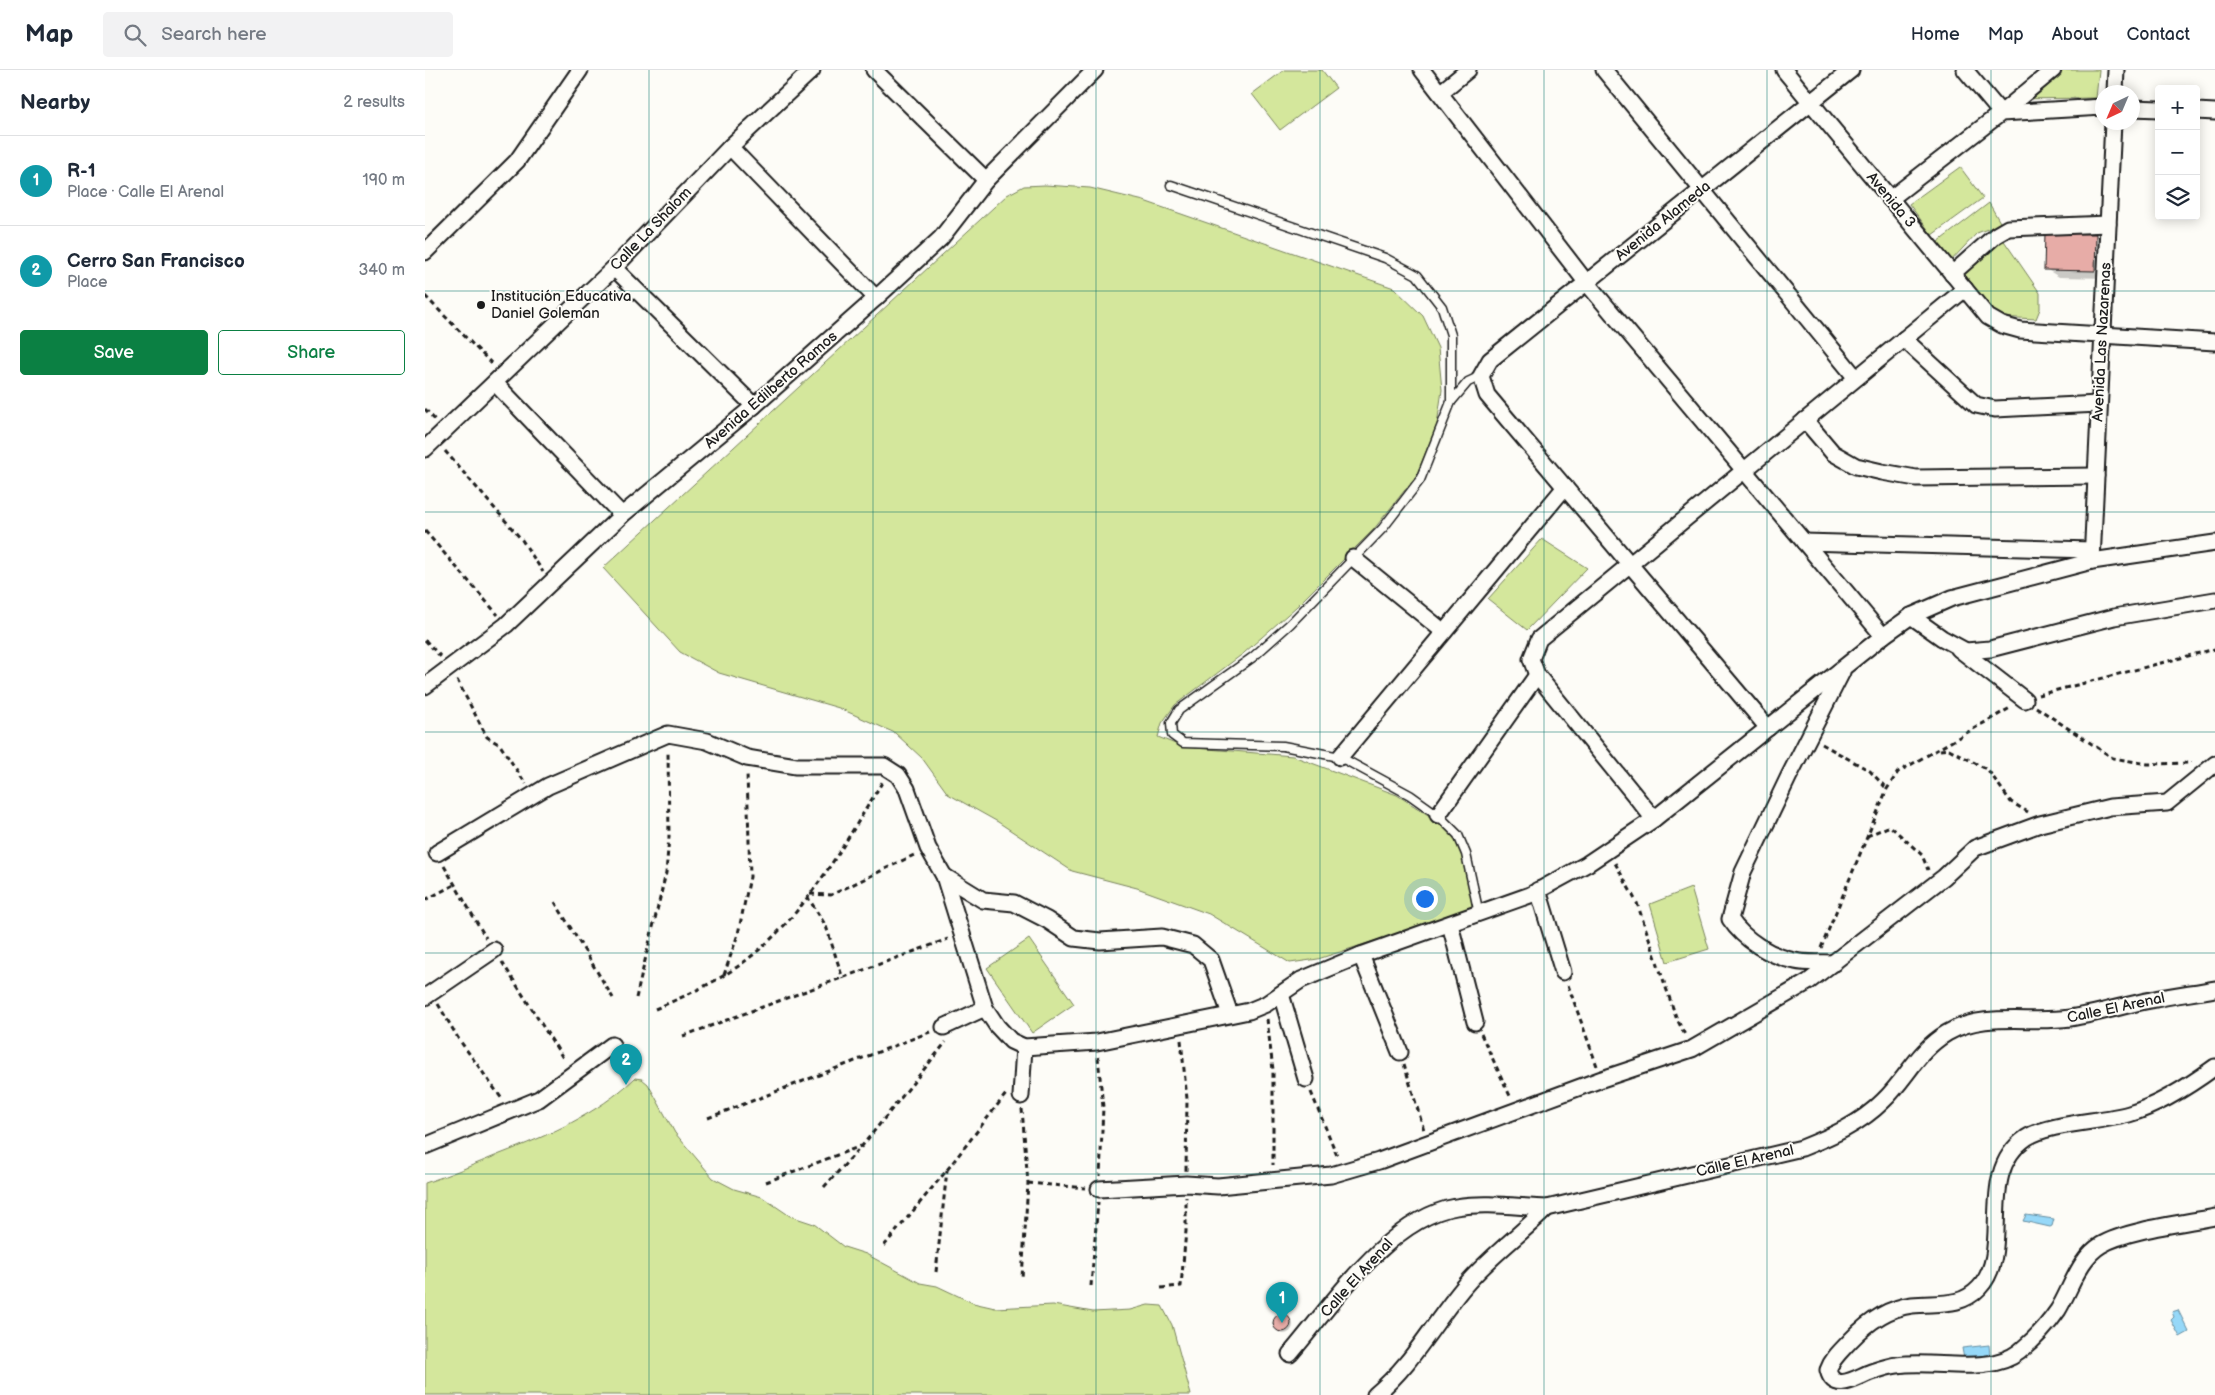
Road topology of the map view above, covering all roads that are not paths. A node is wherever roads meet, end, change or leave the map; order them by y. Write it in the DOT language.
graph roads {
  1 [pos="580,70"];
  2 [pos="811,70"];
  3 [pos="873,70"];
  4 [pos="1095,70"];
  5 [pos="1422,70"];
  6 [pos="1468,70"];
  7 [pos="1604,70"];
  8 [pos="1783,70"];
  9 [pos="1851,70"];
  10 [pos="1965,70"];
  11 [pos="2053,70"];
  12 [pos="2116,70"];
  13 [pos="2115,85"];
  14 [pos="1441,92"];
  15 [pos="1810,102"];
  16 [pos="2095,107"];
  17 [pos="2140,108"];
  18 [pos="2155,109"];
  19 [pos="2200,111"];
  20 [pos="2001,112"];
  21 [pos="2215,112"];
  22 [pos="2113,130"];
  23 [pos="731,147"];
  24 [pos="986,180"];
  25 [pos="1171,185"];
  26 [pos="1702,189"];
  27 [pos="1890,199"];
  28 [pos="2108,224"];
  29 [pos="425,252"];
  30 [pos="614,268"];
  31 [pos="1953,274"];
  32 [pos="1586,282"];
  33 [pos="1965,289"];
  34 [pos="876,298"];
  35 [pos="2103,334"];
  36 [pos="1904,339"];
  37 [pos="2215,342"];
  38 [pos="1481,376"];
  39 [pos="1856,378"];
  40 [pos="499,379"];
  41 [pos="1451,402"];
  42 [pos="2099,404"];
  43 [pos="754,406"];
  44 [pos="1805,420"];
  45 [pos="430,444"];
  46 [pos="1744,471"];
  47 [pos="2096,476"];
  48 [pos="1565,487"];
  49 [pos="622,515"];
  50 [pos="1804,542"];
  51 [pos="2215,543"];
  52 [pos="2092,555"];
  53 [pos="1353,558"];
  54 [pos="1630,564"];
  55 [pos="2215,600"];
  56 [pos="1911,616"];
  57 [pos="1444,632"];
  58 [pos="1883,636"];
  59 [pos="1952,643"];
  60 [pos="1845,666"];
  61 [pos="1537,676"];
  62 [pos="425,686"];
  63 [pos="2025,700"];
  64 [pos="1768,728"];
  65 [pos="1340,756"];
  66 [pos="2215,764"];
  67 [pos="1437,815"];
  68 [pos="1654,819"];
  69 [pos="437,853"];
  70 [pos="944,876"];
  71 [pos="1539,890"];
  72 [pos="1479,914"];
  73 [pos="1450,924"];
  74 [pos="495,950"];
  75 [pos="1361,955"];
  76 [pos="1834,963"];
  77 [pos="1563,972"];
  78 [pos="2215,989"];
  79 [pos="1281,994"];
  80 [pos="428,995"];
  81 [pos="985,1008"];
  82 [pos="1230,1014"];
  83 [pos="1475,1022"];
  84 [pos="944,1027"];
  85 [pos="612,1045"];
  86 [pos="1024,1047"];
  87 [pos="1400,1052"];
  88 [pos="2215,1067"];
  89 [pos="1306,1080"];
  90 [pos="1021,1096"];
  91 [pos="425,1146"];
  92 [pos="1099,1189"];
  93 [pos="1547,1208"];
  94 [pos="2215,1218"];
  95 [pos="1290,1354"];
  96 [pos="1375,1395"];
  1 -- 29 [label="street"];
  2 -- 23 [label="street, Calle La Shalom"];
  3 -- 24 [label="street"];
  4 -- 24 [label="street, Avenida Edilberto Ramos"];
  5 -- 14 [label="street"];
  6 -- 14 [label="street"];
  7 -- 26 [label="street"];
  8 -- 15 [label="street, Avenida 3"];
  9 -- 15 [label="street, Avenida Alameda"];
  10 -- 20 [label="street"];
  11 -- 20 [label="street"];
  12 -- 13 [label="street"];
  14 -- 32 [label="street"];
  15 -- 26 [label="street, Avenida Alameda"];
  15 -- 27 [label="street, Avenida 3"];
  16 -- 20 [label="street"];
  17 -- 18 [label="street"];
  19 -- 21 [label="street"];
  20 -- 27 [label="street"];
  22 -- 28 [label="street, Avenida Las Nazarenas"];
  23 -- 30 [label="street, Calle La Shalom"];
  23 -- 34 [label="street"];
  24 -- 34 [label="street, Avenida Edilberto Ramos"];
  25 -- 41 [label="lane"];
  26 -- 32 [label="street, Avenida Alameda"];
  26 -- 39 [label="street"];
  27 -- 31 [label="street, Avenida 3"];
  28 -- 31 [label="street"];
  28 -- 35 [label="street, Avenida Las Nazarenas"];
  30 -- 40 [label="street, Calle La Shalom"];
  30 -- 43 [label="street"];
  31 -- 33 [label="street, Avenida 3"];
  32 -- 38 [label="street, Avenida Alameda"];
  32 -- 46 [label="street"];
  33 -- 35 [label="street, Avenida 3"];
  33 -- 36 [label="street"];
  34 -- 43 [label="street, Avenida Edilberto Ramos"];
  35 -- 37 [label="street"];
  35 -- 42 [label="street, Avenida Las Nazarenas"];
  36 -- 39 [label="street"];
  36 -- 42 [label="street"];
  38 -- 41 [label="lane"];
  38 -- 48 [label="street"];
  39 -- 44 [label="street"];
  40 -- 45 [label="street, Calle La Shalom"];
  40 -- 49 [label="street"];
  41 -- 53 [label="lane"];
  42 -- 47 [label="street, Avenida Las Nazarenas"];
  43 -- 49 [label="street, Avenida Edilberto Ramos"];
  44 -- 46 [label="street"];
  44 -- 47 [label="street"];
  46 -- 50 [label="street"];
  46 -- 54 [label="street"];
  47 -- 52 [label="street, Avenida Las Nazarenas"];
  48 -- 54 [label="street"];
  48 -- 57 [label="street"];
  49 -- 62 [label="street, Avenida Edilberto Ramos"];
  50 -- 52 [label="street"];
  50 -- 58 [label="street"];
  51 -- 52 [label="street"];
  52 -- 56 [label="street"];
  53 -- 57 [label="street"];
  53 -- 65 [label="lane"];
  54 -- 61 [label="street"];
  54 -- 64 [label="street"];
  55 -- 59 [label="street"];
  56 -- 58 [label="street"];
  56 -- 59 [label="street"];
  57 -- 65 [label="street"];
  58 -- 60 [label="street"];
  59 -- 63 [label="street"];
  60 -- 64 [label="street"];
  60 -- 76 [label="street"];
  61 -- 67 [label="street"];
  61 -- 68 [label="street"];
  64 -- 68 [label="street"];
  65 -- 67 [label="lane"];
  66 -- 76 [label="street"];
  67 -- 72 [label="lane"];
  68 -- 71 [label="street"];
  69 -- 70 [label="street"];
  70 -- 81 [label="street"];
  70 -- 82 [label="street"];
  71 -- 72 [label="street"];
  71 -- 77 [label="street"];
  72 -- 73 [label="street"];
  73 -- 75 [label="street"];
  73 -- 83 [label="street"];
  74 -- 80 [label="street"];
  75 -- 79 [label="street"];
  75 -- 87 [label="street"];
  76 -- 92 [label="street"];
  78 -- 93 [label="street, Calle El Arenal"];
  79 -- 82 [label="street"];
  79 -- 89 [label="street"];
  81 -- 84 [label="street"];
  81 -- 86 [label="street"];
  82 -- 86 [label="street"];
  85 -- 91 [label="street"];
  86 -- 90 [label="street"];
  88 -- 94 [label="street"];
  93 -- 95 [label="street, Calle El Arenal"];
  93 -- 96 [label="street"];
}
